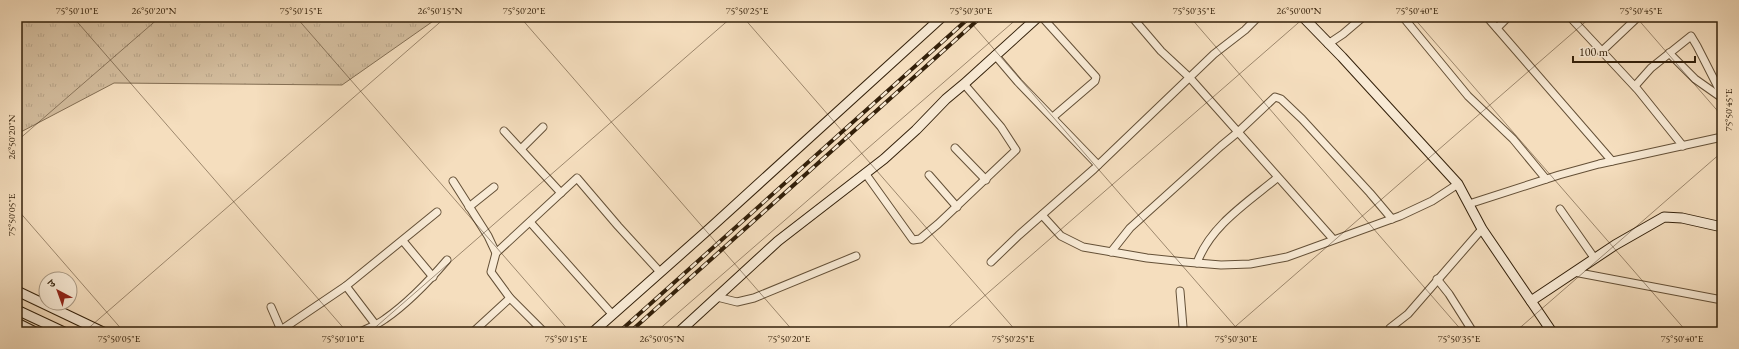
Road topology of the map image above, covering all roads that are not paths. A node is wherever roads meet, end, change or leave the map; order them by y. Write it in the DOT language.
graph roads {
  1 [pos="942,17"];
  2 [pos="1038,17"];
  3 [pos="1042,17"];
  4 [pos="1132,17"];
  5 [pos="1258,17"];
  6 [pos="1303,17"];
  7 [pos="1363,17"];
  8 [pos="1403,17"];
  9 [pos="1487,17"];
  10 [pos="1508,17"];
  11 [pos="1570,17"];
  12 [pos="1636,18"];
  13 [pos="1497,28"];
  14 [pos="1328,44"];
  15 [pos="1601,52"];
  16 [pos="1669,53"];
  17 [pos="995,55"];
  18 [pos="1190,78"];
  19 [pos="964,84"];
  20 [pos="1635,86"];
  21 [pos="1722,95"];
  22 [pos="1722,98"];
  23 [pos="1052,117"];
  24 [pos="543,127"];
  25 [pos="504,131"];
  26 [pos="1238,132"];
  27 [pos="1722,137"];
  28 [pos="1683,146"];
  29 [pos="955,148"];
  30 [pos="521,149"];
  31 [pos="1612,161"];
  32 [pos="1098,165"];
  33 [pos="865,173"];
  34 [pos="929,175"];
  35 [pos="1277,178"];
  36 [pos="1546,179"];
  37 [pos="986,180"];
  38 [pos="453,181"];
  39 [pos="1458,184"];
  40 [pos="494,187"];
  41 [pos="561,193"];
  42 [pos="1469,204"];
  43 [pos="469,207"];
  44 [pos="957,207"];
  45 [pos="1560,210"];
  46 [pos="437,212"];
  47 [pos="1042,215"];
  48 [pos="1392,219"];
  49 [pos="530,222"];
  50 [pos="1722,227"];
  51 [pos="1482,229"];
  52 [pos="1333,239"];
  53 [pos="403,241"];
  54 [pos="1111,252"];
  55 [pos="496,253"];
  56 [pos="856,256"];
  57 [pos="1595,259"];
  58 [pos="447,260"];
  59 [pos="991,262"];
  60 [pos="1197,263"];
  61 [pos="660,272"];
  62 [pos="1574,272"];
  63 [pos="433,277"];
  64 [pos="1437,279"];
  65 [pos="346,286"];
  66 [pos="17,291"];
  67 [pos="1180,291"];
  68 [pos="716,297"];
  69 [pos="510,298"];
  70 [pos="1722,300"];
  71 [pos="1531,301"];
  72 [pos="271,307"];
  73 [pos="17,310"];
  74 [pos="612,314"];
  75 [pos="17,323"];
  76 [pos="376,324"];
  77 [pos="1183,327"];
  78 [pos="282,331"];
  79 [pos="35,332"];
  80 [pos="64,332"];
  81 [pos="103,332"];
  82 [pos="360,332"];
  83 [pos="473,332"];
  84 [pos="544,332"];
  85 [pos="593,332"];
  86 [pos="679,332"];
  87 [pos="1389,332"];
  88 [pos="1473,332"];
  89 [pos="1552,332"];
  1 -- 61 [label="street"];
  2 -- 17 [label="street"];
  3 -- 23 [label="street"];
  4 -- 18 [label="street"];
  5 -- 18 [label="street"];
  6 -- 14 [label="street"];
  7 -- 14 [label="street"];
  8 -- 36 [label="street"];
  9 -- 13 [label="street"];
  10 -- 13 [label="street"];
  11 -- 15 [label="street"];
  12 -- 15 [label="street"];
  13 -- 31 [label="street"];
  14 -- 39 [label="street"];
  15 -- 20 [label="street"];
  16 -- 20 [label="street"];
  16 -- 21 [label="street"];
  16 -- 22 [label="street"];
  17 -- 19 [label="street"];
  17 -- 23 [label="street"];
  18 -- 26 [label="street"];
  18 -- 32 [label="street"];
  19 -- 33 [label="street"];
  19 -- 37 [label="street"];
  20 -- 28 [label="street"];
  23 -- 32 [label="street"];
  24 -- 30 [label="street"];
  25 -- 30 [label="street"];
  26 -- 35 [label="street"];
  26 -- 48 [label="street"];
  26 -- 54 [label="street"];
  27 -- 28 [label="street"];
  28 -- 31 [label="street"];
  29 -- 37 [label="street"];
  30 -- 41 [label="street"];
  31 -- 36 [label="street"];
  32 -- 47 [label="street"];
  33 -- 44 [label="street"];
  33 -- 68 [label="street"];
  34 -- 44 [label="street"];
  35 -- 52 [label="street"];
  35 -- 60 [label="street"];
  36 -- 42 [label="street"];
  37 -- 44 [label="street"];
  38 -- 43 [label="street"];
  39 -- 42 [label="street"];
  39 -- 48 [label="street"];
  40 -- 43 [label="street"];
  41 -- 49 [label="street"];
  41 -- 61 [label="street"];
  42 -- 51 [label="street"];
  43 -- 55 [label="street"];
  45 -- 57 [label="street"];
  46 -- 53 [label="street"];
  47 -- 54 [label="street"];
  47 -- 59 [label="street"];
  48 -- 52 [label="street"];
  49 -- 55 [label="street"];
  49 -- 74 [label="street"];
  50 -- 57 [label="street"];
  51 -- 64 [label="street"];
  51 -- 71 [label="street"];
  52 -- 60 [label="street"];
  53 -- 63 [label="street"];
  53 -- 65 [label="street"];
  54 -- 60 [label="street"];
  55 -- 69 [label="street"];
  56 -- 68 [label="street"];
  57 -- 62 [label="street"];
  58 -- 63 [label="street"];
  61 -- 74 [label="street"];
  62 -- 70 [label="street"];
  62 -- 71 [label="street"];
  63 -- 76 [label="street"];
  64 -- 87 [label="street"];
  64 -- 88 [label="street"];
  65 -- 76 [label="street"];
  65 -- 78 [label="street"];
  66 -- 81 [label="street"];
  67 -- 77 [label="street"];
  68 -- 86 [label="street"];
  69 -- 83 [label="street"];
  69 -- 84 [label="street"];
  71 -- 89 [label="street"];
  72 -- 78 [label="street"];
  73 -- 80 [label="street"];
  74 -- 85 [label="street"];
  75 -- 79 [label="street"];
  76 -- 82 [label="street"];
}
